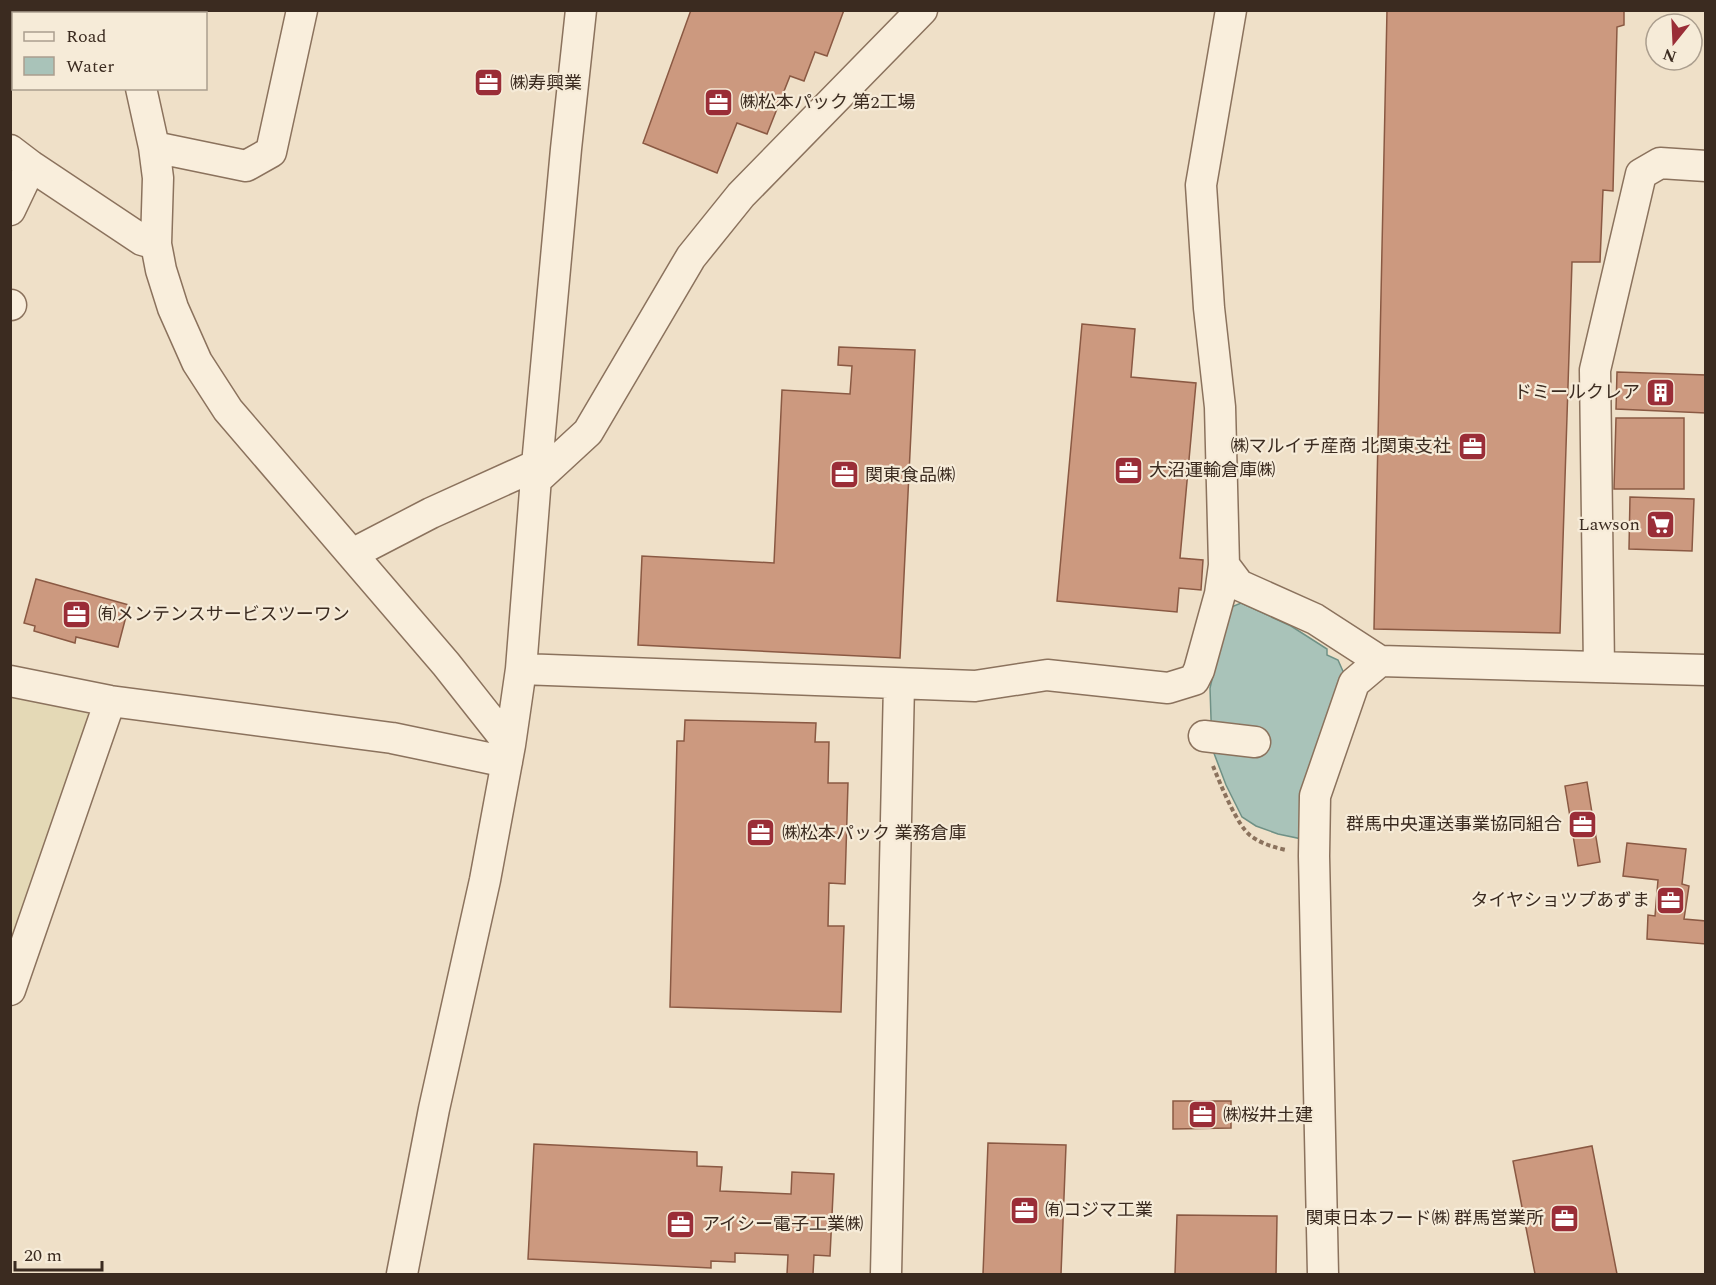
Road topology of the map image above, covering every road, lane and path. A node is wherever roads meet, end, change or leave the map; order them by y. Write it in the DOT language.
graph roads {
  1 [pos="302,10"];
  2 [pos="581,10"];
  3 [pos="922,10"];
  4 [pos="1231,10"];
  5 [pos="141,90"];
  6 [pos="154,147"];
  7 [pos="21,158"];
  8 [pos="1706,166"];
  9 [pos="10,210"];
  10 [pos="156,244"];
  11 [pos="537,472"];
  12 [pos="352,554"];
  13 [pos="1224,565"];
  14 [pos="1380,661"];
  15 [pos="1599,667"];
  16 [pos="521,669"];
  17 [pos="1706,670"];
  18 [pos="10,681"];
  19 [pos="900,684"];
  20 [pos="110,701"];
  21 [pos="1204,736"];
  22 [pos="1255,742"];
  23 [pos="508,754"];
  24 [pos="1314,856"];
  25 [pos="10,990"];
  26 [pos="402,1275"];
  27 [pos="886,1275"];
  28 [pos="1323,1275"];
  1 -- 6 [label="street"];
  2 -- 11 [label="street"];
  3 -- 11 [label="street"];
  4 -- 13 [label="street"];
  5 -- 6 [label="street"];
  6 -- 10 [label="street"];
  7 -- 9 [label="street"];
  7 -- 10 [label="street"];
  8 -- 15 [label="street"];
  10 -- 12 [label="street"];
  11 -- 12 [label="street"];
  11 -- 16 [label="street"];
  12 -- 23 [label="street"];
  13 -- 14 [label="street"];
  13 -- 19 [label="street"];
  14 -- 15 [label="street"];
  14 -- 24 [label="street"];
  15 -- 17 [label="street"];
  16 -- 19 [label="street"];
  16 -- 23 [label="street"];
  18 -- 20 [label="street"];
  19 -- 27 [label="street"];
  20 -- 23 [label="street"];
  20 -- 25 [label="street"];
  21 -- 22 [label="street"];
  21 -- 24 [label="path"];
  23 -- 26 [label="street"];
  24 -- 28 [label="street"];
}
